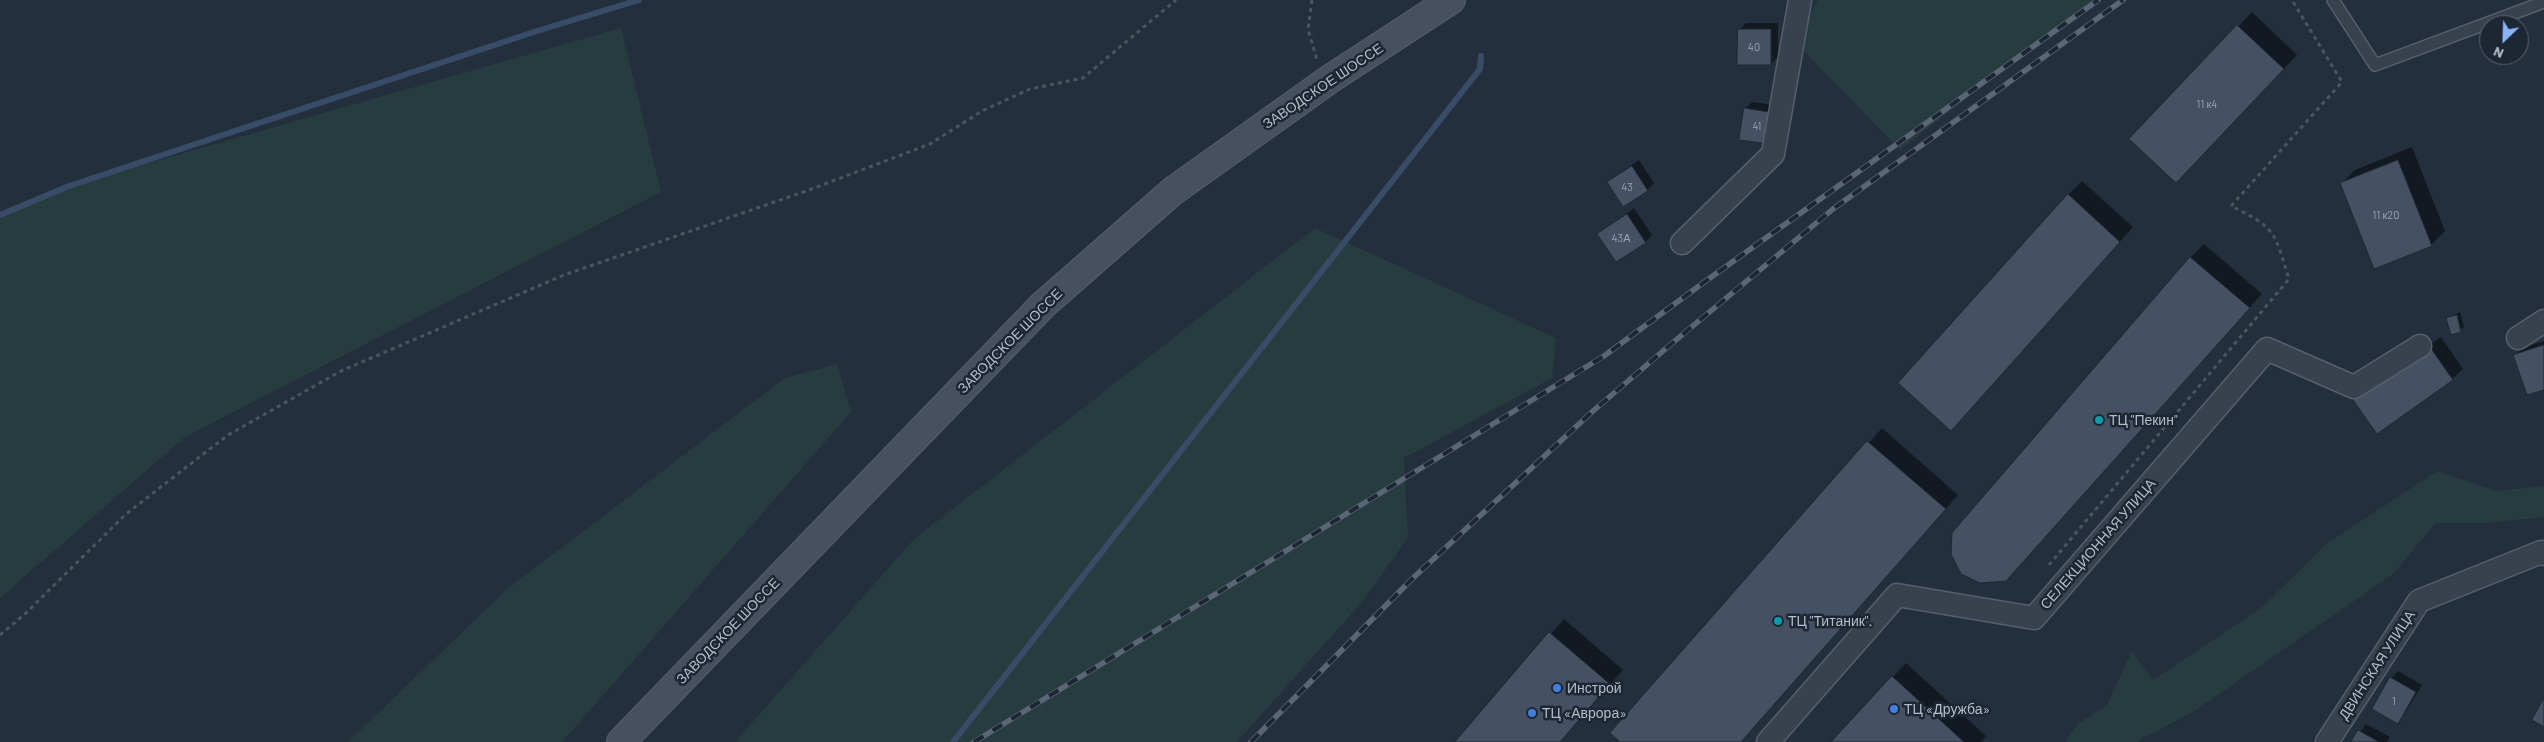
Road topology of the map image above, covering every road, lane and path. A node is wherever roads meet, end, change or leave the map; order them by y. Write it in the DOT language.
graph roads {
  1 [pos="1176,0"];
  2 [pos="1312,0"];
  3 [pos="1451,0"];
  4 [pos="1800,0"];
  5 [pos="2292,0"];
  6 [pos="2333,0"];
  7 [pos="2544,2"];
  8 [pos="1330,79"];
  9 [pos="1682,243"];
  10 [pos="2544,321"];
  11 [pos="2518,338"];
  12 [pos="2420,346"];
  13 [pos="2544,554"];
  14 [pos="2047,568"];
  15 [pos="0,635"];
  16 [pos="621,742"];
  17 [pos="1768,742"];
  18 [pos="2327,742"];
  1 -- 15 [label="path"];
  2 -- 8 [label="path"];
  3 -- 8 [label="main road, ЗАВОДСКОЕ ШОССЕ"];
  4 -- 9 [label="street"];
  5 -- 14 [label="path"];
  6 -- 7 [label="lane"];
  8 -- 16 [label="main road, ЗАВОДСКОЕ ШОССЕ"];
  10 -- 11 [label="street"];
  12 -- 17 [label="street, СЕЛЕКЦИОННАЯ УЛИЦА"];
  13 -- 18 [label="street, ДВИНСКАЯ УЛИЦА"];
}
